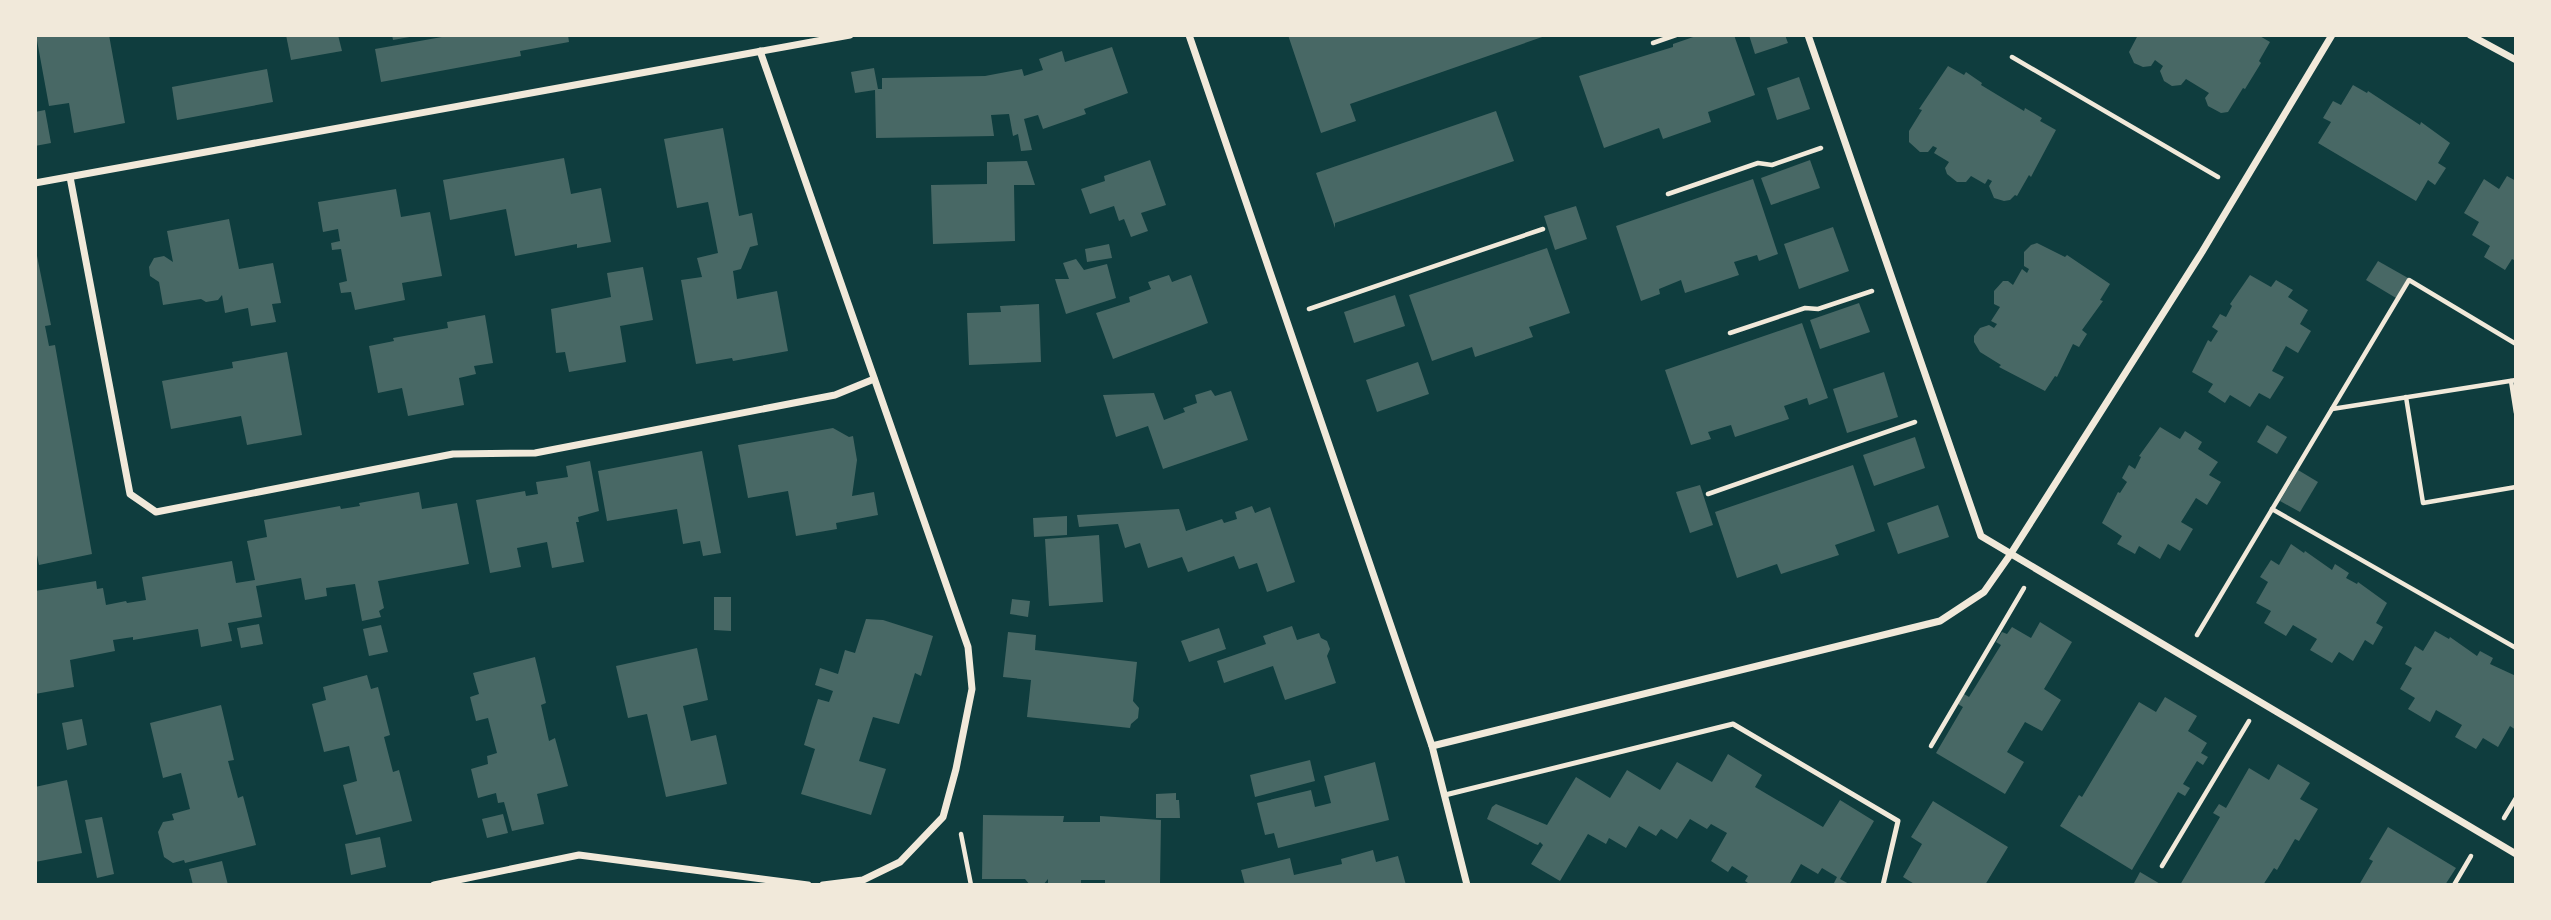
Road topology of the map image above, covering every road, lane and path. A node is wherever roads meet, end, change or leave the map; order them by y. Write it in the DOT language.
graph roads {
  1 [pos="850,35"];
  2 [pos="1189,35"];
  3 [pos="1676,35"];
  4 [pos="1808,35"];
  5 [pos="2332,35"];
  6 [pos="2470,35"];
  7 [pos="1653,43"];
  8 [pos="760,51"];
  9 [pos="2012,57"];
  10 [pos="2516,60"];
  11 [pos="1844,140"];
  12 [pos="70,177"];
  13 [pos="35,184"];
  14 [pos="2240,190"];
  15 [pos="1668,194"];
  16 [pos="1543,229"];
  17 [pos="1894,284"];
  18 [pos="1286,316"];
  19 [pos="1730,333"];
  20 [pos="2516,344"];
  21 [pos="874,379"];
  22 [pos="2513,380"];
  23 [pos="2406,397"];
  24 [pos="2331,409"];
  25 [pos="2516,413"];
  26 [pos="1939,414"];
  27 [pos="2516,487"];
  28 [pos="1707,494"];
  29 [pos="2272,509"];
  30 [pos="2010,555"];
  31 [pos="2035,570"];
  32 [pos="2516,648"];
  33 [pos="2184,657"];
  34 [pos="2259,702"];
  35 [pos="1432,746"];
  36 [pos="1931,746"];
  37 [pos="1445,795"];
  38 [pos="943,817"];
  39 [pos="2490,838"];
  40 [pos="2516,854"];
  41 [pos="2162,866"];
  42 [pos="448,884"];
  43 [pos="434,885"];
  44 [pos="808,885"];
  45 [pos="823,885"];
  46 [pos="971,885"];
  47 [pos="1467,885"];
  48 [pos="1883,885"];
  49 [pos="2454,885"];
  1 -- 8 [label="street"];
  2 -- 18 [label="street"];
  3 -- 7 [label="path"];
  4 -- 11 [label="street"];
  5 -- 14 [label="street"];
  6 -- 10 [label="street"];
  8 -- 12 [label="street"];
  8 -- 21 [label="street"];
  9 -- 14 [label="path"];
  11 -- 15 [label="path"];
  11 -- 17 [label="street"];
  12 -- 13 [label="street"];
  12 -- 21 [label="street"];
  14 -- 30 [label="street"];
  16 -- 18 [label="path"];
  17 -- 19 [label="path"];
  17 -- 26 [label="street"];
  18 -- 35 [label="street"];
  20 -- 24 [label="path"];
  21 -- 38 [label="street"];
  22 -- 23 [label="path"];
  22 -- 25 [label="path"];
  23 -- 24 [label="path"];
  23 -- 27 [label="path"];
  24 -- 29 [label="path"];
  26 -- 28 [label="path"];
  26 -- 30 [label="street"];
  29 -- 32 [label="path"];
  29 -- 33 [label="path"];
  30 -- 31 [label="street"];
  30 -- 35 [label="street"];
  31 -- 33 [label="street"];
  31 -- 36 [label="path"];
  33 -- 34 [label="street"];
  34 -- 39 [label="street"];
  34 -- 41 [label="path"];
  35 -- 37 [label="street"];
  37 -- 47 [label="street"];
  37 -- 48 [label="lane"];
  38 -- 45 [label="street"];
  38 -- 46 [label="path"];
  39 -- 40 [label="street"];
  39 -- 49 [label="path"];
  42 -- 43 [label="street"];
  42 -- 44 [label="street"];
}
